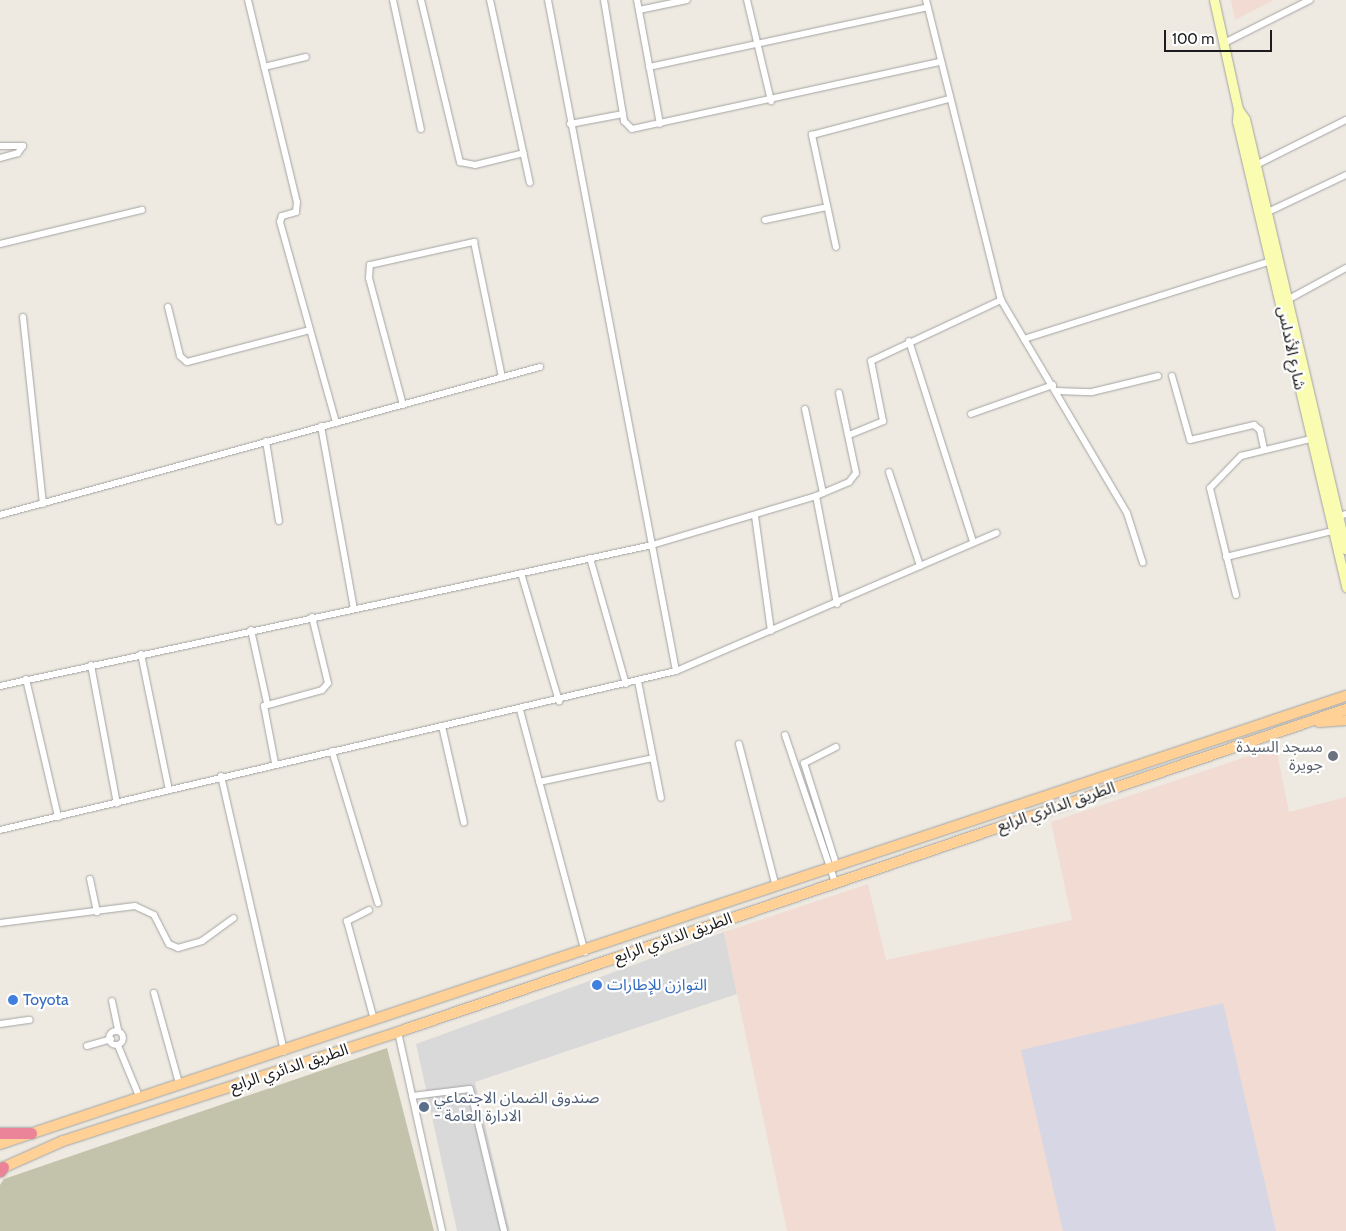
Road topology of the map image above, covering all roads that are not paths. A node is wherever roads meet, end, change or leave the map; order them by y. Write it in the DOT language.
graph roads {
  1 [pos="248,0"];
  2 [pos="392,0"];
  3 [pos="421,0"];
  4 [pos="490,0"];
  5 [pos="548,0"];
  6 [pos="604,0"];
  7 [pos="637,0"];
  8 [pos="687,0"];
  9 [pos="747,0"];
  10 [pos="1214,0"];
  11 [pos="1310,0"];
  12 [pos="927,4"];
  13 [pos="639,10"];
  14 [pos="1224,43"];
  15 [pos="757,44"];
  16 [pos="306,57"];
  17 [pos="940,62"];
  18 [pos="264,67"];
  19 [pos="649,67"];
  20 [pos="949,99"];
  21 [pos="770,101"];
  22 [pos="1238,109"];
  23 [pos="623,114"];
  24 [pos="1346,120"];
  25 [pos="570,124"];
  26 [pos="660,124"];
  27 [pos="420,129"];
  28 [pos="0,146"];
  29 [pos="524,153"];
  30 [pos="0,158"];
  31 [pos="1256,165"];
  32 [pos="1346,175"];
  33 [pos="530,183"];
  34 [pos="826,207"];
  35 [pos="142,210"];
  36 [pos="1268,212"];
  37 [pos="765,220"];
  38 [pos="0,244"];
  39 [pos="836,246"];
  40 [pos="1271,260"];
  41 [pos="1346,268"];
  42 [pos="1289,299"];
  43 [pos="1002,300"];
  44 [pos="168,308"];
  45 [pos="23,317"];
  46 [pos="310,330"];
  47 [pos="1024,339"];
  48 [pos="909,341"];
  49 [pos="540,368"];
  50 [pos="1158,376"];
  51 [pos="1172,376"];
  52 [pos="502,377"];
  53 [pos="1054,388"];
  54 [pos="840,394"];
  55 [pos="403,405"];
  56 [pos="805,409"];
  57 [pos="971,414"];
  58 [pos="336,423"];
  59 [pos="322,426"];
  60 [pos="849,435"];
  61 [pos="1311,438"];
  62 [pos="266,441"];
  63 [pos="1264,449"];
  64 [pos="1320,460"];
  65 [pos="889,472"];
  66 [pos="823,493"];
  67 [pos="816,496"];
  68 [pos="42,504"];
  69 [pos="0,515"];
  70 [pos="1342,515"];
  71 [pos="755,516"];
  72 [pos="279,521"];
  73 [pos="1333,531"];
  74 [pos="997,533"];
  75 [pos="973,541"];
  76 [pos="652,545"];
  77 [pos="1346,549"];
  78 [pos="1226,557"];
  79 [pos="590,558"];
  80 [pos="1143,563"];
  81 [pos="920,566"];
  82 [pos="521,573"];
  83 [pos="1346,587"];
  84 [pos="1236,595"];
  85 [pos="837,604"];
  86 [pos="354,609"];
  87 [pos="312,617"];
  88 [pos="251,630"];
  89 [pos="771,631"];
  90 [pos="142,654"];
  91 [pos="91,665"];
  92 [pos="676,672"];
  93 [pos="26,679"];
  94 [pos="638,681"];
  95 [pos="626,684"];
  96 [pos="0,686"];
  97 [pos="1346,691"];
  98 [pos="1346,696"];
  99 [pos="559,701"];
  100 [pos="1332,701"];
  101 [pos="267,703"];
  102 [pos="1346,709"];
  103 [pos="520,710"];
  104 [pos="1346,720"];
  105 [pos="1301,723"];
  106 [pos="442,726"];
  107 [pos="785,736"];
  108 [pos="740,744"];
  109 [pos="836,747"];
  110 [pos="332,751"];
  111 [pos="653,758"];
  112 [pos="275,763"];
  113 [pos="221,776"];
  114 [pos="539,782"];
  115 [pos="169,790"];
  116 [pos="661,798"];
  117 [pos="117,804"];
  118 [pos="58,817"];
  119 [pos="464,823"];
  120 [pos="0,830"];
  121 [pos="835,868"];
  122 [pos="90,879"];
  123 [pos="835,882"];
  124 [pos="776,887"];
  125 [pos="378,903"];
  126 [pos="370,910"];
  127 [pos="97,912"];
  128 [pos="234,918"];
  129 [pos="0,923"];
  130 [pos="630,936"];
  131 [pos="585,952"];
  132 [pos="633,952"];
  133 [pos="154,993"];
  134 [pos="112,1001"];
  135 [pos="30,1020"];
  136 [pos="374,1020"];
  137 [pos="0,1024"];
  138 [pos="118,1030"];
  139 [pos="398,1032"];
  140 [pos="111,1039"];
  141 [pos="87,1046"];
  142 [pos="118,1048"];
  143 [pos="284,1052"];
  144 [pos="180,1084"];
  145 [pos="139,1096"];
  146 [pos="412,1096"];
  147 [pos="54,1124"];
  148 [pos="0,1133"];
  149 [pos="31,1133"];
  150 [pos="60,1142"];
  151 [pos="0,1144"];
  152 [pos="1,1169"];
  153 [pos="442,1231"];
  154 [pos="504,1231"];
  1 -- 18 [label="street"];
  2 -- 27 [label="street"];
  3 -- 29 [label="street"];
  4 -- 29 [label="street"];
  5 -- 25 [label="street"];
  6 -- 23 [label="street"];
  7 -- 13 [label="street"];
  8 -- 13 [label="street"];
  9 -- 15 [label="street"];
  10 -- 14 [label="main road, شارع الأندلس"];
  11 -- 14 [label="street"];
  12 -- 15 [label="street"];
  12 -- 17 [label="street"];
  13 -- 19 [label="street"];
  14 -- 22 [label="main road, شارع الأندلس"];
  15 -- 19 [label="street"];
  15 -- 21 [label="street"];
  16 -- 18 [label="street"];
  17 -- 20 [label="street"];
  17 -- 21 [label="street"];
  18 -- 46 [label="street"];
  19 -- 26 [label="street"];
  20 -- 34 [label="street"];
  20 -- 43 [label="street"];
  21 -- 26 [label="street"];
  22 -- 31 [label="main road, شارع الأندلس"];
  22 -- 40 [label="main road, شارع الأندلس"];
  23 -- 25 [label="street"];
  23 -- 26 [label="street"];
  24 -- 31 [label="street"];
  25 -- 76 [label="street"];
  28 -- 30 [label="street"];
  29 -- 33 [label="street"];
  31 -- 36 [label="main road, شارع الأندلس"];
  32 -- 36 [label="street"];
  34 -- 37 [label="street"];
  34 -- 39 [label="street"];
  35 -- 38 [label="street"];
  36 -- 42 [label="main road, شارع الأندلس"];
  40 -- 47 [label="street"];
  40 -- 61 [label="main road, شارع الأندلس"];
  41 -- 42 [label="street"];
  42 -- 64 [label="main road, شارع الأندلس"];
  43 -- 47 [label="street"];
  43 -- 48 [label="street"];
  44 -- 46 [label="street"];
  45 -- 68 [label="street"];
  46 -- 58 [label="street"];
  47 -- 53 [label="street"];
  48 -- 60 [label="street"];
  48 -- 75 [label="street"];
  49 -- 52 [label="street"];
  50 -- 53 [label="street"];
  51 -- 63 [label="street"];
  52 -- 55 [label="street"];
  52 -- 55 [label="street"];
  53 -- 57 [label="street"];
  53 -- 80 [label="street"];
  54 -- 60 [label="street"];
  55 -- 58 [label="street"];
  56 -- 66 [label="street"];
  58 -- 59 [label="street"];
  59 -- 62 [label="street"];
  59 -- 86 [label="street"];
  60 -- 66 [label="street"];
  61 -- 63 [label="street"];
  61 -- 64 [label="main road, شارع الأندلس"];
  62 -- 68 [label="street"];
  62 -- 72 [label="street"];
  63 -- 78 [label="street"];
  64 -- 70 [label="main road, شارع الأندلس"];
  64 -- 73 [label="main road, شارع الأندلس"];
  65 -- 81 [label="street"];
  66 -- 67 [label="street"];
  67 -- 71 [label="street"];
  67 -- 85 [label="street"];
  68 -- 69 [label="street"];
  70 -- 77 [label="main road, شارع الأندلس"];
  71 -- 76 [label="street"];
  71 -- 89 [label="street"];
  73 -- 78 [label="street"];
  73 -- 83 [label="main road, شارع الأندلس"];
  74 -- 75 [label="street"];
  75 -- 81 [label="street"];
  76 -- 79 [label="street"];
  76 -- 92 [label="street"];
  78 -- 84 [label="street"];
  79 -- 82 [label="street"];
  79 -- 95 [label="street"];
  81 -- 85 [label="street"];
  82 -- 86 [label="street"];
  82 -- 99 [label="street"];
  85 -- 89 [label="street"];
  86 -- 87 [label="street"];
  87 -- 88 [label="street"];
  87 -- 101 [label="street"];
  88 -- 90 [label="street"];
  88 -- 101 [label="street"];
  89 -- 92 [label="street"];
  90 -- 91 [label="street"];
  90 -- 115 [label="street"];
  91 -- 93 [label="street"];
  91 -- 117 [label="street"];
  92 -- 94 [label="street"];
  93 -- 96 [label="street"];
  93 -- 118 [label="street"];
  94 -- 95 [label="street"];
  94 -- 111 [label="street"];
  95 -- 99 [label="street"];
  97 -- 100 [label="main road"];
  98 -- 100 [label="main road, الطريق الدائري الرابع"];
  99 -- 103 [label="street"];
  100 -- 121 [label="main road, الطريق الدائري الرابع"];
  101 -- 112 [label="street"];
  102 -- 105 [label="main road, الطريق الدائري الرابع"];
  103 -- 106 [label="street"];
  103 -- 114 [label="street"];
  104 -- 105 [label="main road"];
  105 -- 123 [label="main road, الطريق الدائري الرابع"];
  106 -- 110 [label="street"];
  106 -- 119 [label="street"];
  107 -- 121 [label="street"];
  108 -- 124 [label="street"];
  109 -- 121 [label="street"];
  110 -- 112 [label="street"];
  110 -- 125 [label="street"];
  111 -- 114 [label="street"];
  111 -- 116 [label="street"];
  112 -- 113 [label="street"];
  113 -- 115 [label="street"];
  113 -- 143 [label="street"];
  114 -- 131 [label="street"];
  115 -- 117 [label="street"];
  117 -- 118 [label="street"];
  118 -- 120 [label="street"];
  121 -- 123 [label="street"];
  121 -- 124 [label="main road, الطريق الدائري الرابع"];
  122 -- 127 [label="street"];
  123 -- 132 [label="main road, الطريق الدائري الرابع"];
  124 -- 130 [label="main road, الطريق الدائري الرابع"];
  126 -- 136 [label="street"];
  127 -- 128 [label="street"];
  127 -- 129 [label="street"];
  130 -- 131 [label="main road, الطريق الدائري الرابع"];
  130 -- 132 [label="main road"];
  131 -- 136 [label="main road, الطريق الدائري الرابع"];
  132 -- 139 [label="main road, الطريق الدائري الرابع"];
  133 -- 144 [label="street"];
  134 -- 138 [label="street"];
  135 -- 137 [label="street"];
  136 -- 143 [label="main road, الطريق الدائري الرابع"];
  138 -- 140 [label="street"];
  138 -- 142 [label="street"];
  139 -- 146 [label="street"];
  139 -- 150 [label="main road, الطريق الدائري الرابع"];
  140 -- 141 [label="street"];
  140 -- 142 [label="street"];
  142 -- 145 [label="street"];
  143 -- 144 [label="main road, الطريق الدائري الرابع"];
  144 -- 145 [label="main road, الطريق الدائري الرابع"];
  145 -- 147 [label="main road, الطريق الدائري الرابع"];
  146 -- 153 [label="street"];
  146 -- 154 [label="street"];
  147 -- 149 [label="main road, الطريق الدائري الرابع"];
  147 -- 150 [label="main road"];
  148 -- 149 [label="highway"];
  149 -- 151 [label="main road, الطريق الدائري الرابع"];
  150 -- 152 [label="main road, الطريق الدائري الرابع"];
}
